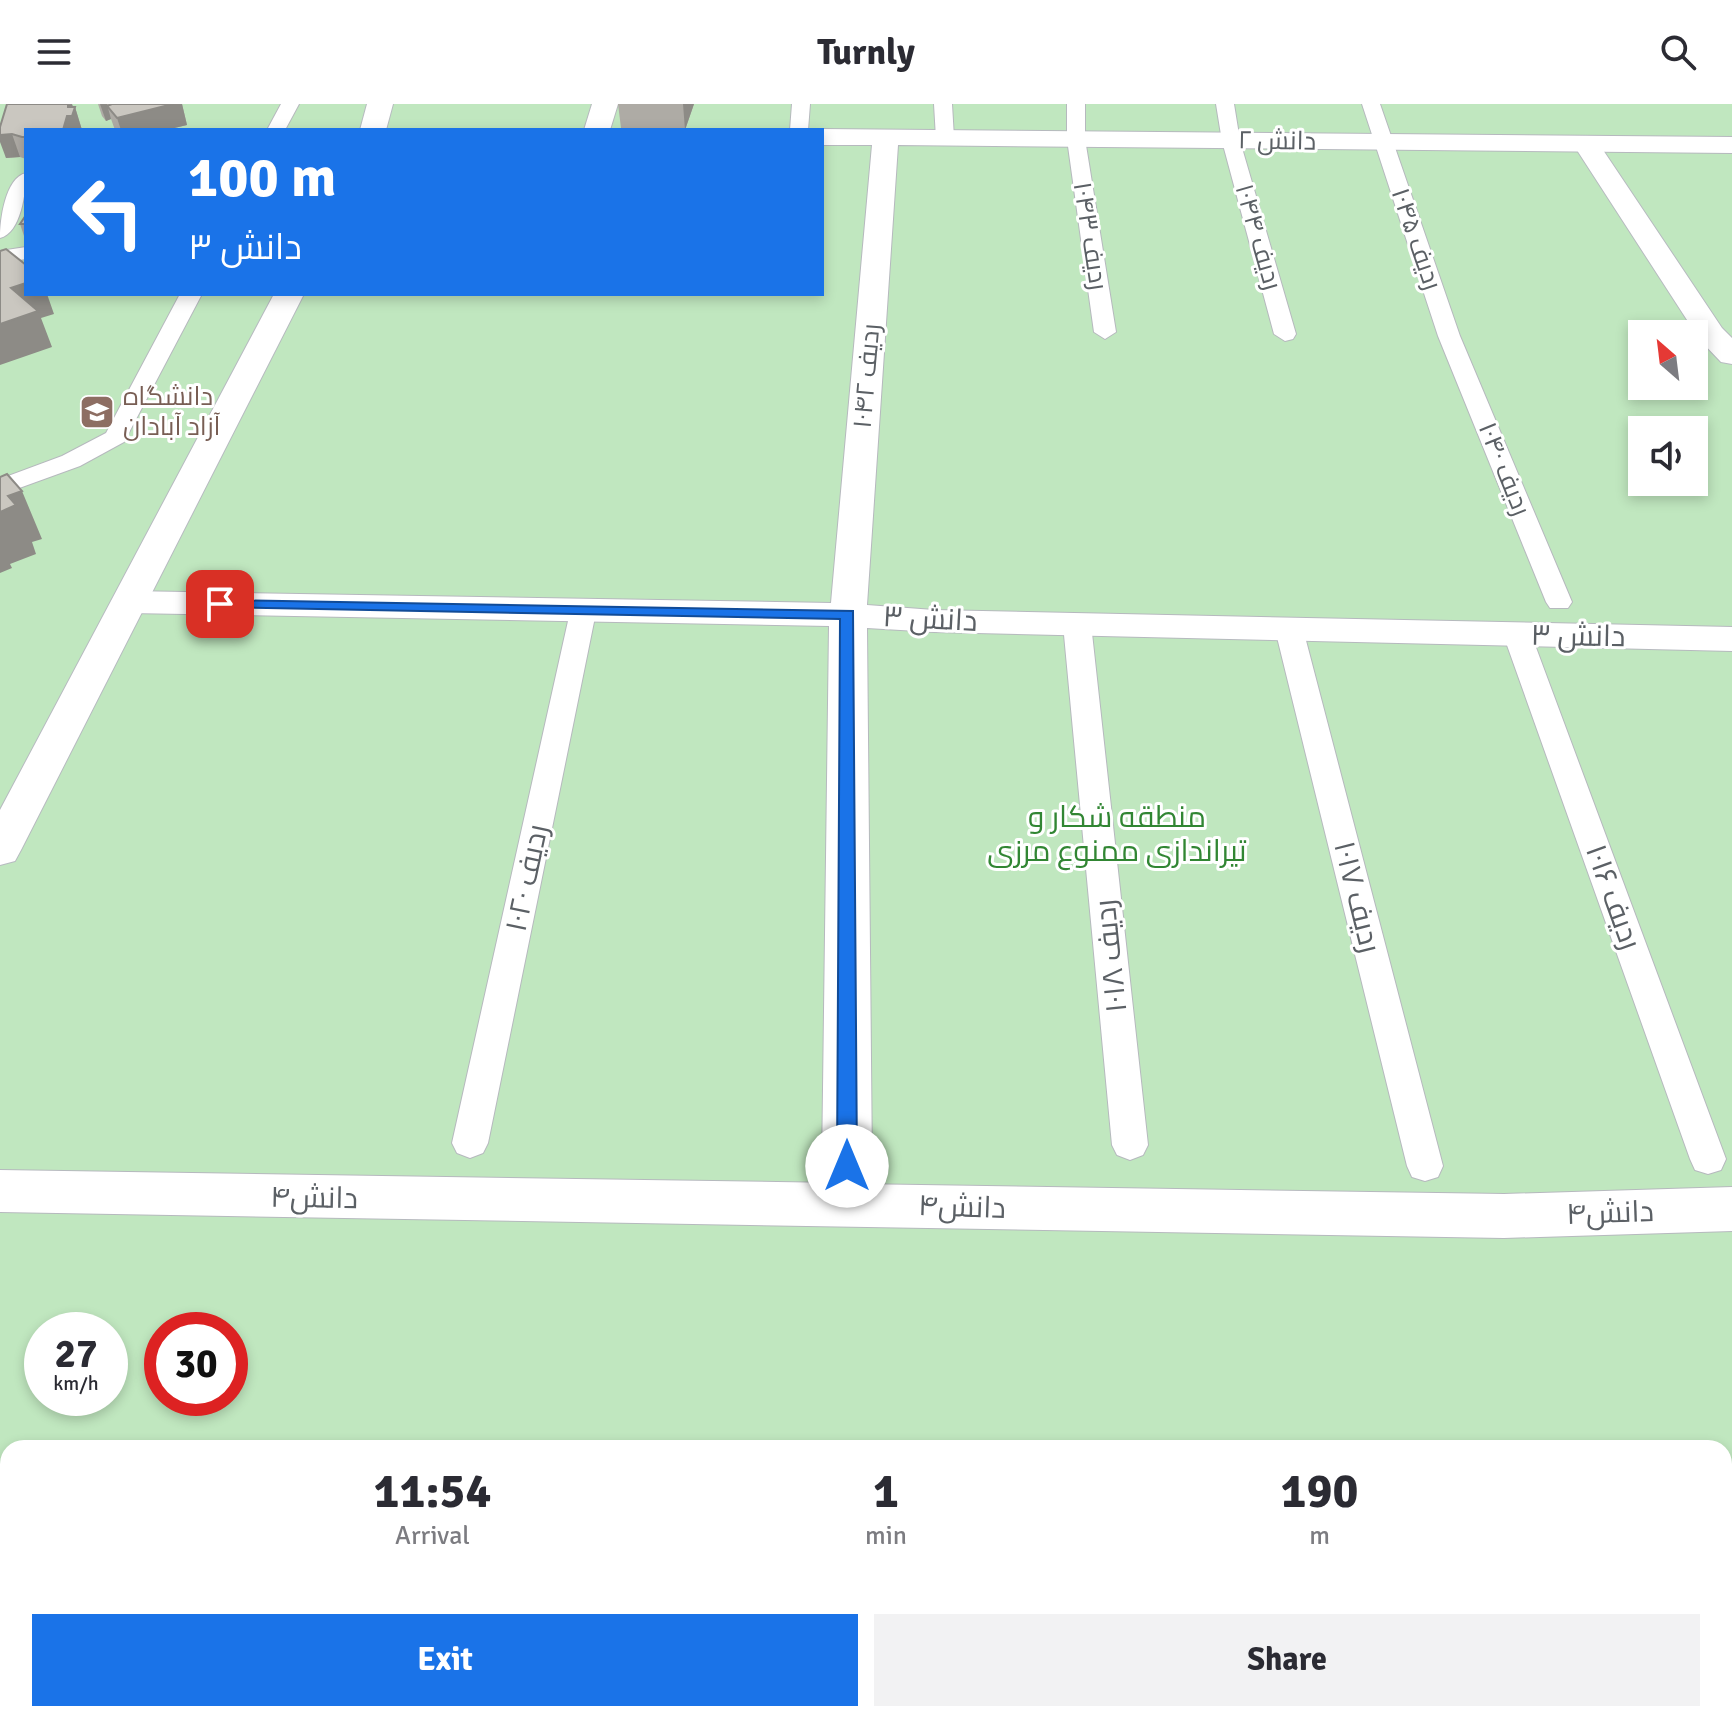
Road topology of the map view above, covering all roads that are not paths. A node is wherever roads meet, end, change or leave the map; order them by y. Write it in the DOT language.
graph roads {
  1 [pos="290,104"];
  2 [pos="380,104"];
  3 [pos="605,104"];
  4 [pos="801,104"];
  5 [pos="943,104"];
  6 [pos="1076,104"];
  7 [pos="1225,104"];
  8 [pos="1371,104"];
  9 [pos="277,128"];
  10 [pos="374,128"];
  11 [pos="598,128"];
  12 [pos="799,128"];
  13 [pos="824,137"];
  14 [pos="886,138"];
  15 [pos="945,138"];
  16 [pos="1076,139"];
  17 [pos="1231,141"];
  18 [pos="1383,142"];
  19 [pos="1586,144"];
  20 [pos="1732,145"];
  21 [pos="24,183"];
  22 [pos="0,232"];
  23 [pos="24,253"];
  24 [pos="0,257"];
  25 [pos="190,296"];
  26 [pos="288,296"];
  27 [pos="1105,332"];
  28 [pos="1285,334"];
  29 [pos="1449,336"];
  30 [pos="1732,355"];
  31 [pos="0,488"];
  32 [pos="129,602"];
  33 [pos="1559,602"];
  34 [pos="583,612"];
  35 [pos="848,615"];
  36 [pos="1077,624"];
  37 [pos="1289,629"];
  38 [pos="1517,634"];
  39 [pos="1732,639"];
  40 [pos="0,850"];
  41 [pos="470,1143"];
  42 [pos="1130,1145"];
  43 [pos="1708,1159"];
  44 [pos="847,1166"];
  45 [pos="1425,1166"];
  46 [pos="0,1191"];
  47 [pos="1732,1209"];
  1 -- 9 [label="lane"];
  2 -- 10 [label="street"];
  3 -- 11 [label="street"];
  4 -- 12 [label="lane"];
  5 -- 15 [label="lane"];
  6 -- 16 [label="lane, ردیف ۱۰۴۳"];
  7 -- 17 [label="lane, ردیف ۱۰۴۴"];
  8 -- 18 [label="lane, ردیف ۱۰۴۵"];
  13 -- 14 [label="street, دانش ۲"];
  14 -- 15 [label="street, دانش ۲"];
  14 -- 35 [label="street, ردیف ۱۰۴۲"];
  15 -- 16 [label="street, دانش ۲"];
  16 -- 17 [label="street, دانش ۲"];
  16 -- 27 [label="lane, ردیف ۱۰۴۳"];
  17 -- 18 [label="street, دانش ۲"];
  17 -- 28 [label="lane, ردیف ۱۰۴۴"];
  18 -- 19 [label="street, دانش ۲"];
  18 -- 29 [label="lane, ردیف ۱۰۴۵"];
  19 -- 20 [label="street, دانش ۲"];
  19 -- 30 [label="street"];
  21 -- 22 [label="lane"];
  23 -- 24 [label="lane"];
  25 -- 31 [label="lane"];
  26 -- 32 [label="street"];
  29 -- 33 [label="lane, ردیف ۱۰۴۰"];
  32 -- 34 [label="street, دانش ۳"];
  32 -- 40 [label="street"];
  34 -- 35 [label="street, دانش ۳"];
  34 -- 41 [label="lane, ردیف ۱۰۲۰"];
  35 -- 36 [label="street, دانش ۳"];
  35 -- 44 [label="street, ردیف ۱۰۴۲"];
  36 -- 37 [label="street, دانش ۳"];
  36 -- 42 [label="lane, ردیف ۱۰۱۸"];
  37 -- 38 [label="street, دانش ۳"];
  37 -- 45 [label="lane, ردیف ۱۰۱۷"];
  38 -- 39 [label="street, دانش ۳"];
  38 -- 43 [label="lane, ردیف ۱۰۱۶"];
  46 -- 47 [label="street, دانش۴"];
}
